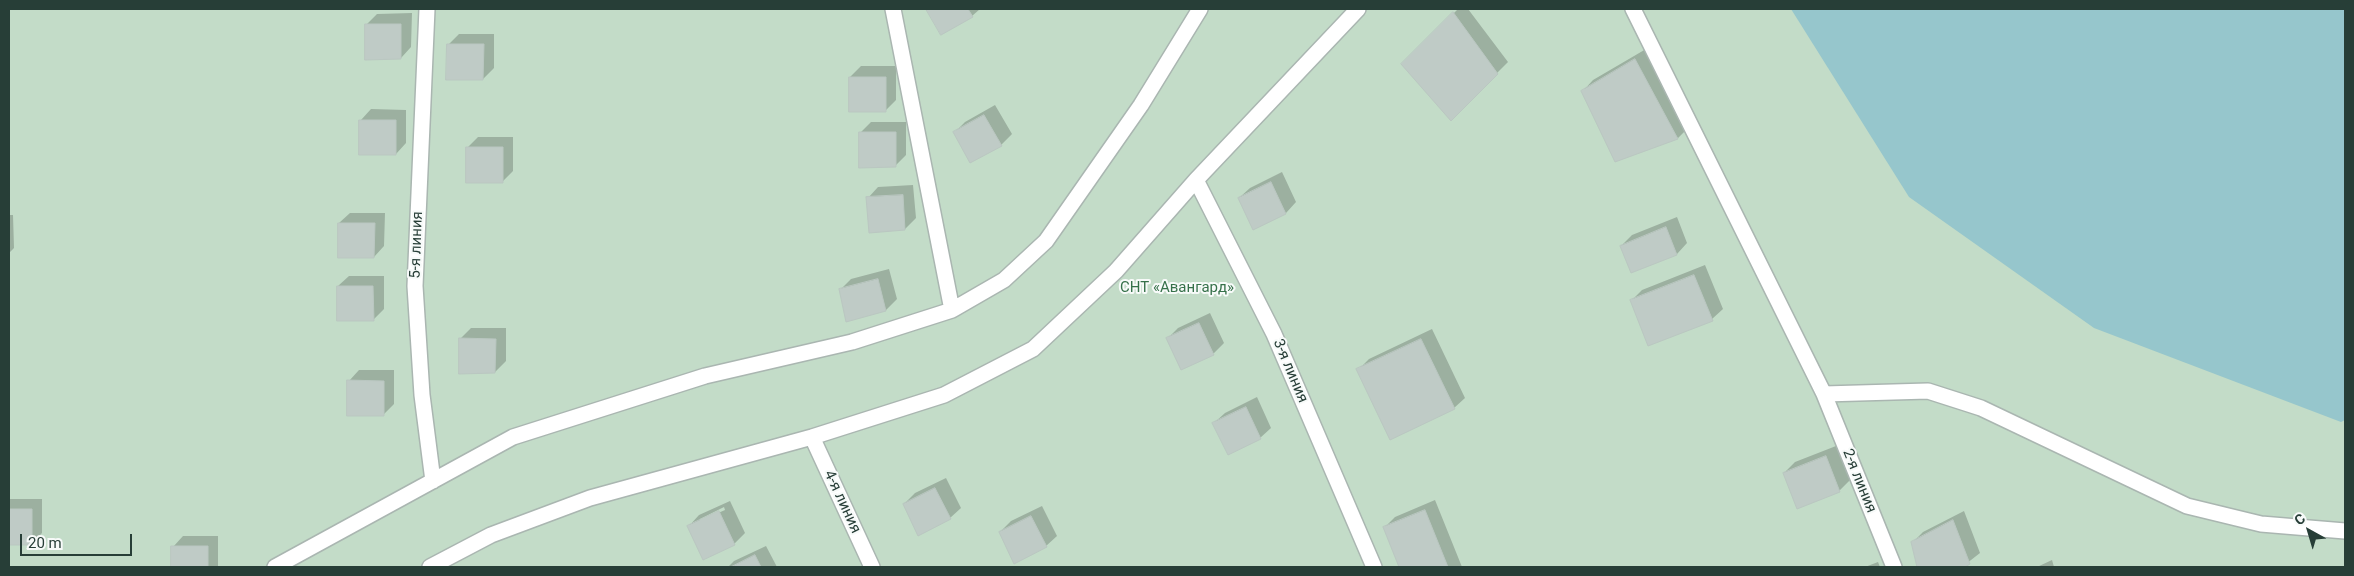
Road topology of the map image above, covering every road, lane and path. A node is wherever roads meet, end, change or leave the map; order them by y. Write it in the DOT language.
graph roads {
  1 [pos="427,9"];
  2 [pos="893,9"];
  3 [pos="1200,9"];
  4 [pos="1358,9"];
  5 [pos="1633,9"];
  6 [pos="1196,180"];
  7 [pos="952,310"];
  8 [pos="1824,394"];
  9 [pos="812,437"];
  10 [pos="433,482"];
  11 [pos="2345,531"];
  12 [pos="275,567"];
  13 [pos="430,567"];
  14 [pos="872,567"];
  15 [pos="1374,567"];
  16 [pos="1894,567"];
  1 -- 10 [label="street, 5-я линия"];
  2 -- 7 [label="street"];
  3 -- 7 [label="street"];
  4 -- 6 [label="street"];
  5 -- 8 [label="street, 2-я линия"];
  6 -- 9 [label="street"];
  6 -- 15 [label="street, 3-я линия"];
  7 -- 10 [label="street"];
  8 -- 11 [label="street"];
  8 -- 16 [label="street, 2-я линия"];
  9 -- 13 [label="street"];
  9 -- 14 [label="street, 4-я линия"];
  10 -- 12 [label="street"];
}
